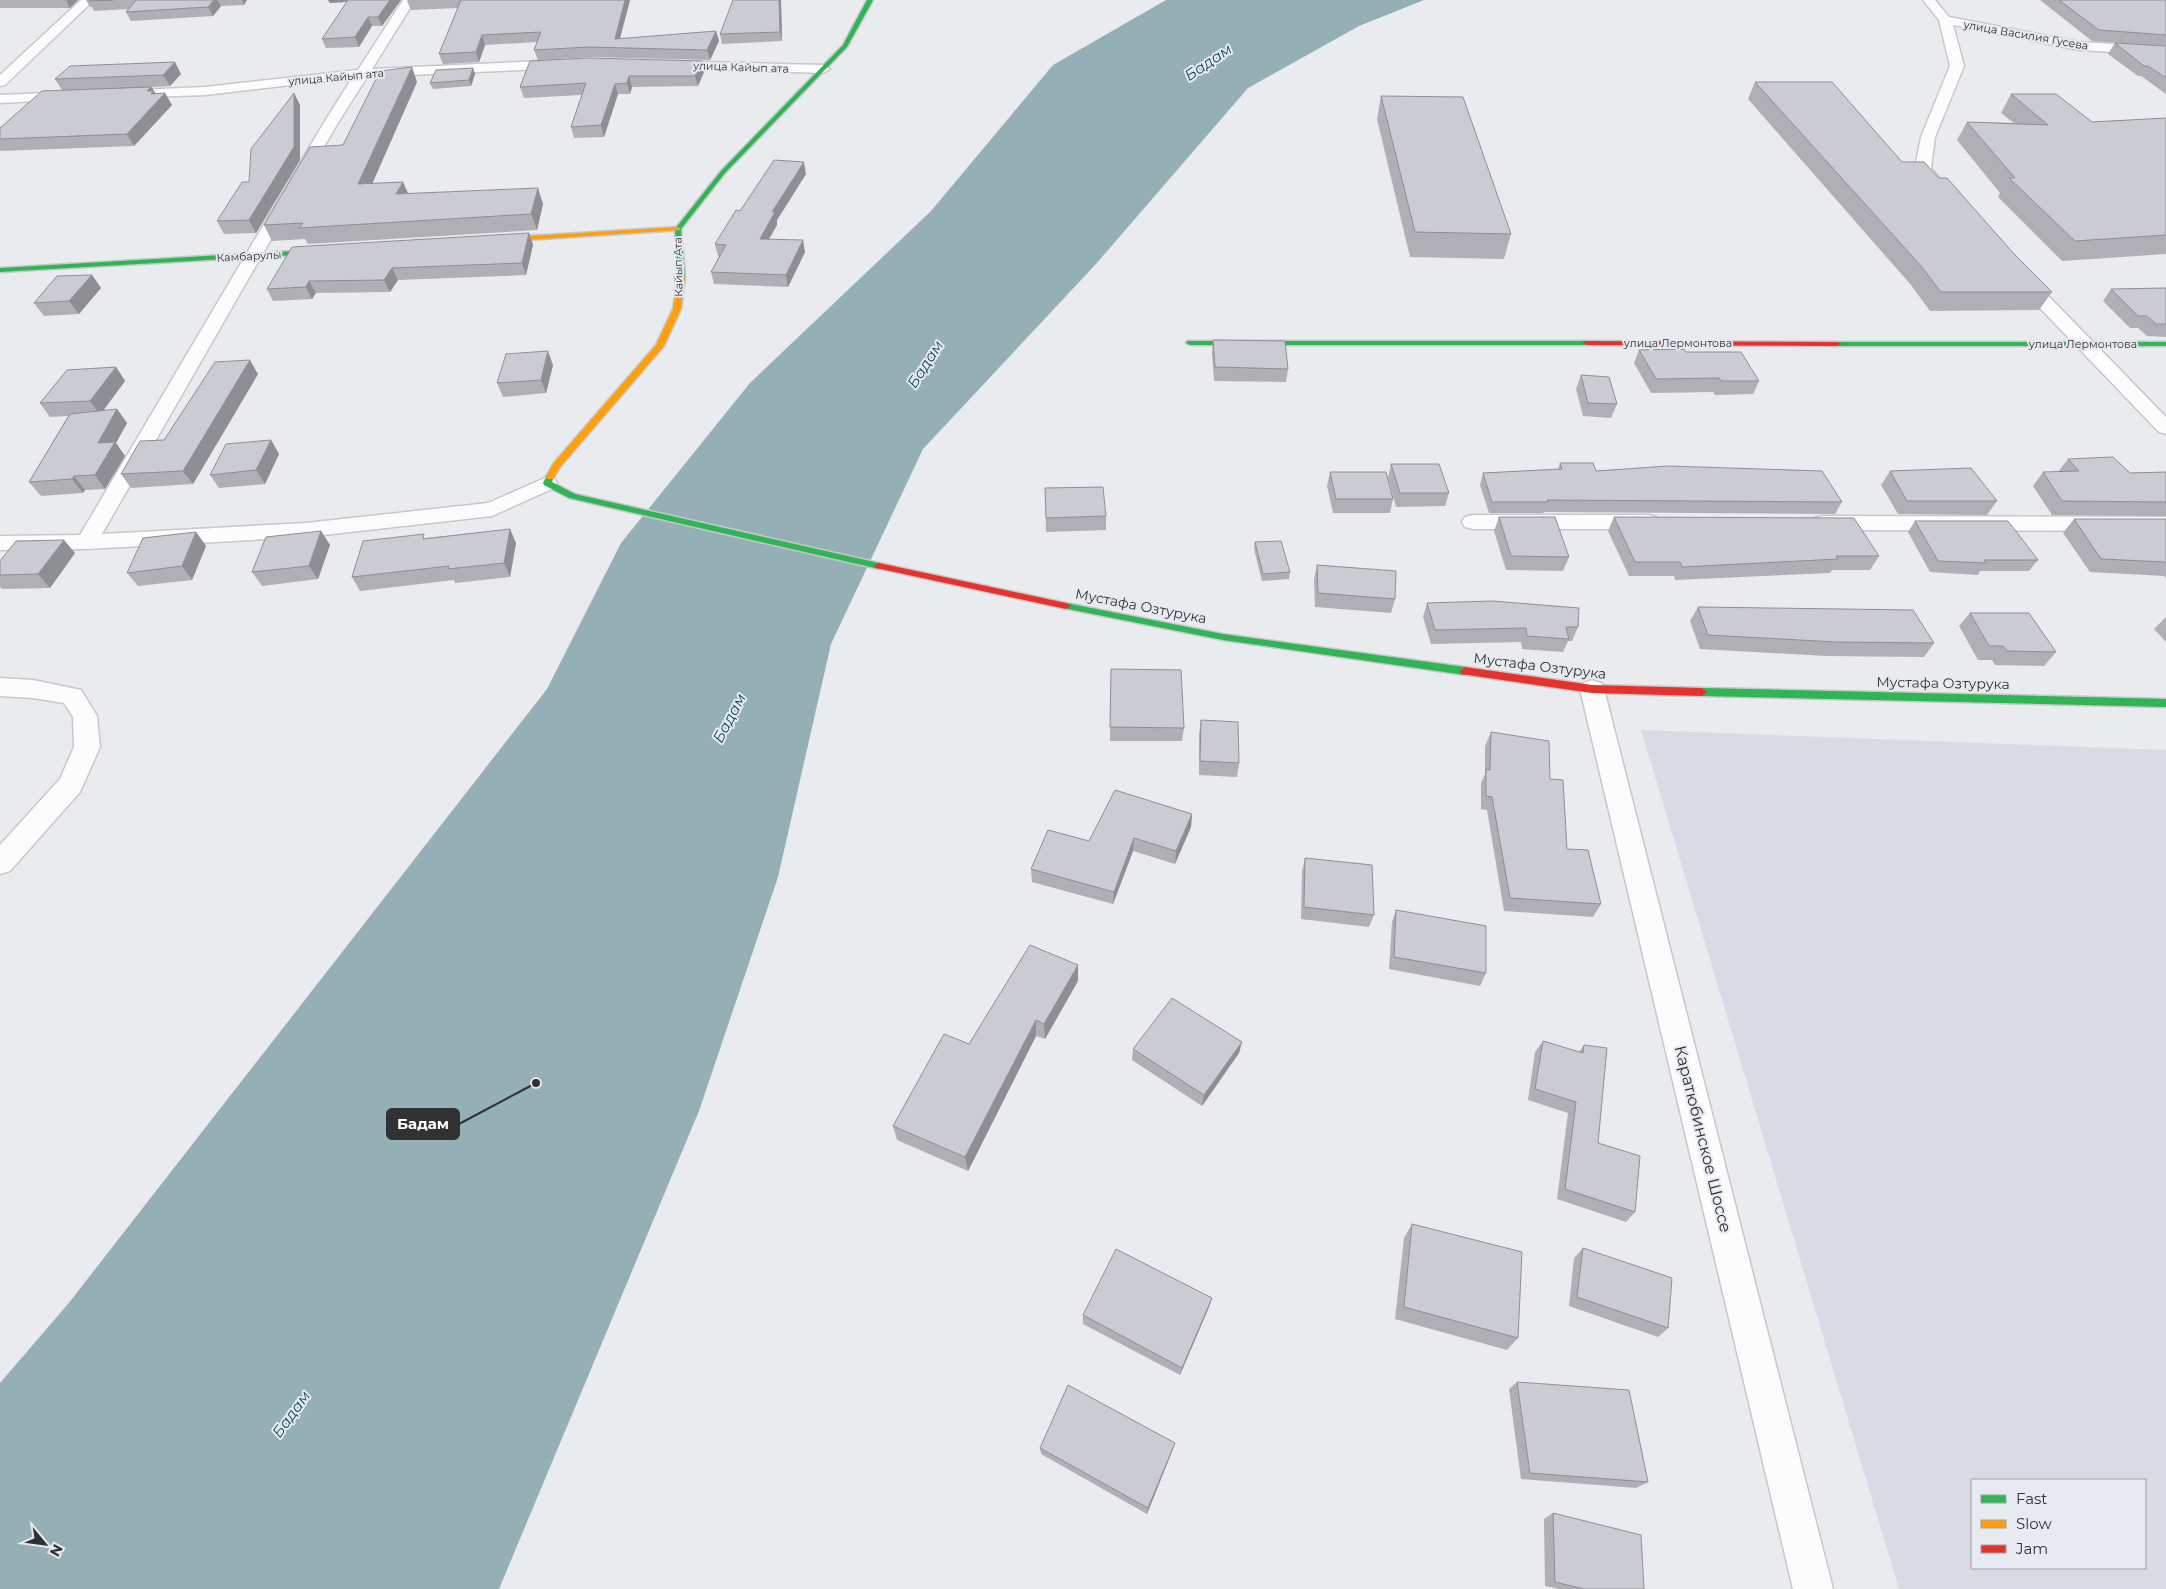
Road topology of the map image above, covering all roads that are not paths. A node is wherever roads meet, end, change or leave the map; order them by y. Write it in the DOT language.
graph roads {
  1 [pos="88,0"];
  2 [pos="409,0"];
  3 [pos="870,0"];
  4 [pos="1929,0"];
  5 [pos="1945,20"];
  6 [pos="2166,51"];
  7 [pos="572,64"];
  8 [pos="649,64"];
  9 [pos="823,69"];
  10 [pos="364,73"];
  11 [pos="0,82"];
  12 [pos="108,95"];
  13 [pos="78,96"];
  14 [pos="0,99"];
  15 [pos="1954,205"];
  16 [pos="678,229"];
  17 [pos="481,241"];
  18 [pos="343,250"];
  19 [pos="255,255"];
  20 [pos="2011,268"];
  21 [pos="0,270"];
  22 [pos="1190,342"];
  23 [pos="2082,344"];
  24 [pos="2166,344"];
  25 [pos="2166,428"];
  26 [pos="547,483"];
  27 [pos="1473,522"];
  28 [pos="1671,522"];
  29 [pos="1800,523"];
  30 [pos="2166,524"];
  31 [pos="87,542"];
  32 [pos="0,543"];
  33 [pos="0,688"];
  34 [pos="1592,690"];
  35 [pos="2166,703"];
  36 [pos="0,863"];
  37 [pos="1814,1589"];
  1 -- 11 [label="street"];
  2 -- 10 [label="street"];
  3 -- 9 [label="street, Кайып Ата"];
  4 -- 5 [label="street"];
  5 -- 6 [label="street, улица Василия Гусева"];
  5 -- 15 [label="street"];
  7 -- 10 [label="street, улица Кайып ата"];
  8 -- 9 [label="street, улица Кайып ата"];
  9 -- 16 [label="street, Кайып Ата"];
  10 -- 12 [label="street, улица Кайып ата"];
  10 -- 19 [label="street"];
  13 -- 14 [label="street"];
  16 -- 17 [label="street"];
  16 -- 26 [label="street, Кайып Ата"];
  18 -- 19 [label="street, Камбарулы"];
  19 -- 21 [label="street, Камбарулы"];
  19 -- 31 [label="street"];
  20 -- 23 [label="street"];
  22 -- 23 [label="street, улица Лермонтова"];
  23 -- 24 [label="street, улица Лермонтова"];
  23 -- 25 [label="street"];
  26 -- 31 [label="street"];
  26 -- 34 [label="street, Мустафа Озтурука"];
  27 -- 28 [label="street"];
  29 -- 30 [label="street"];
  31 -- 32 [label="street"];
  33 -- 36 [label="street"];
  34 -- 35 [label="street, Мустафа Озтурука"];
  34 -- 37 [label="street, Каратюбинское Шоссе"];
}
